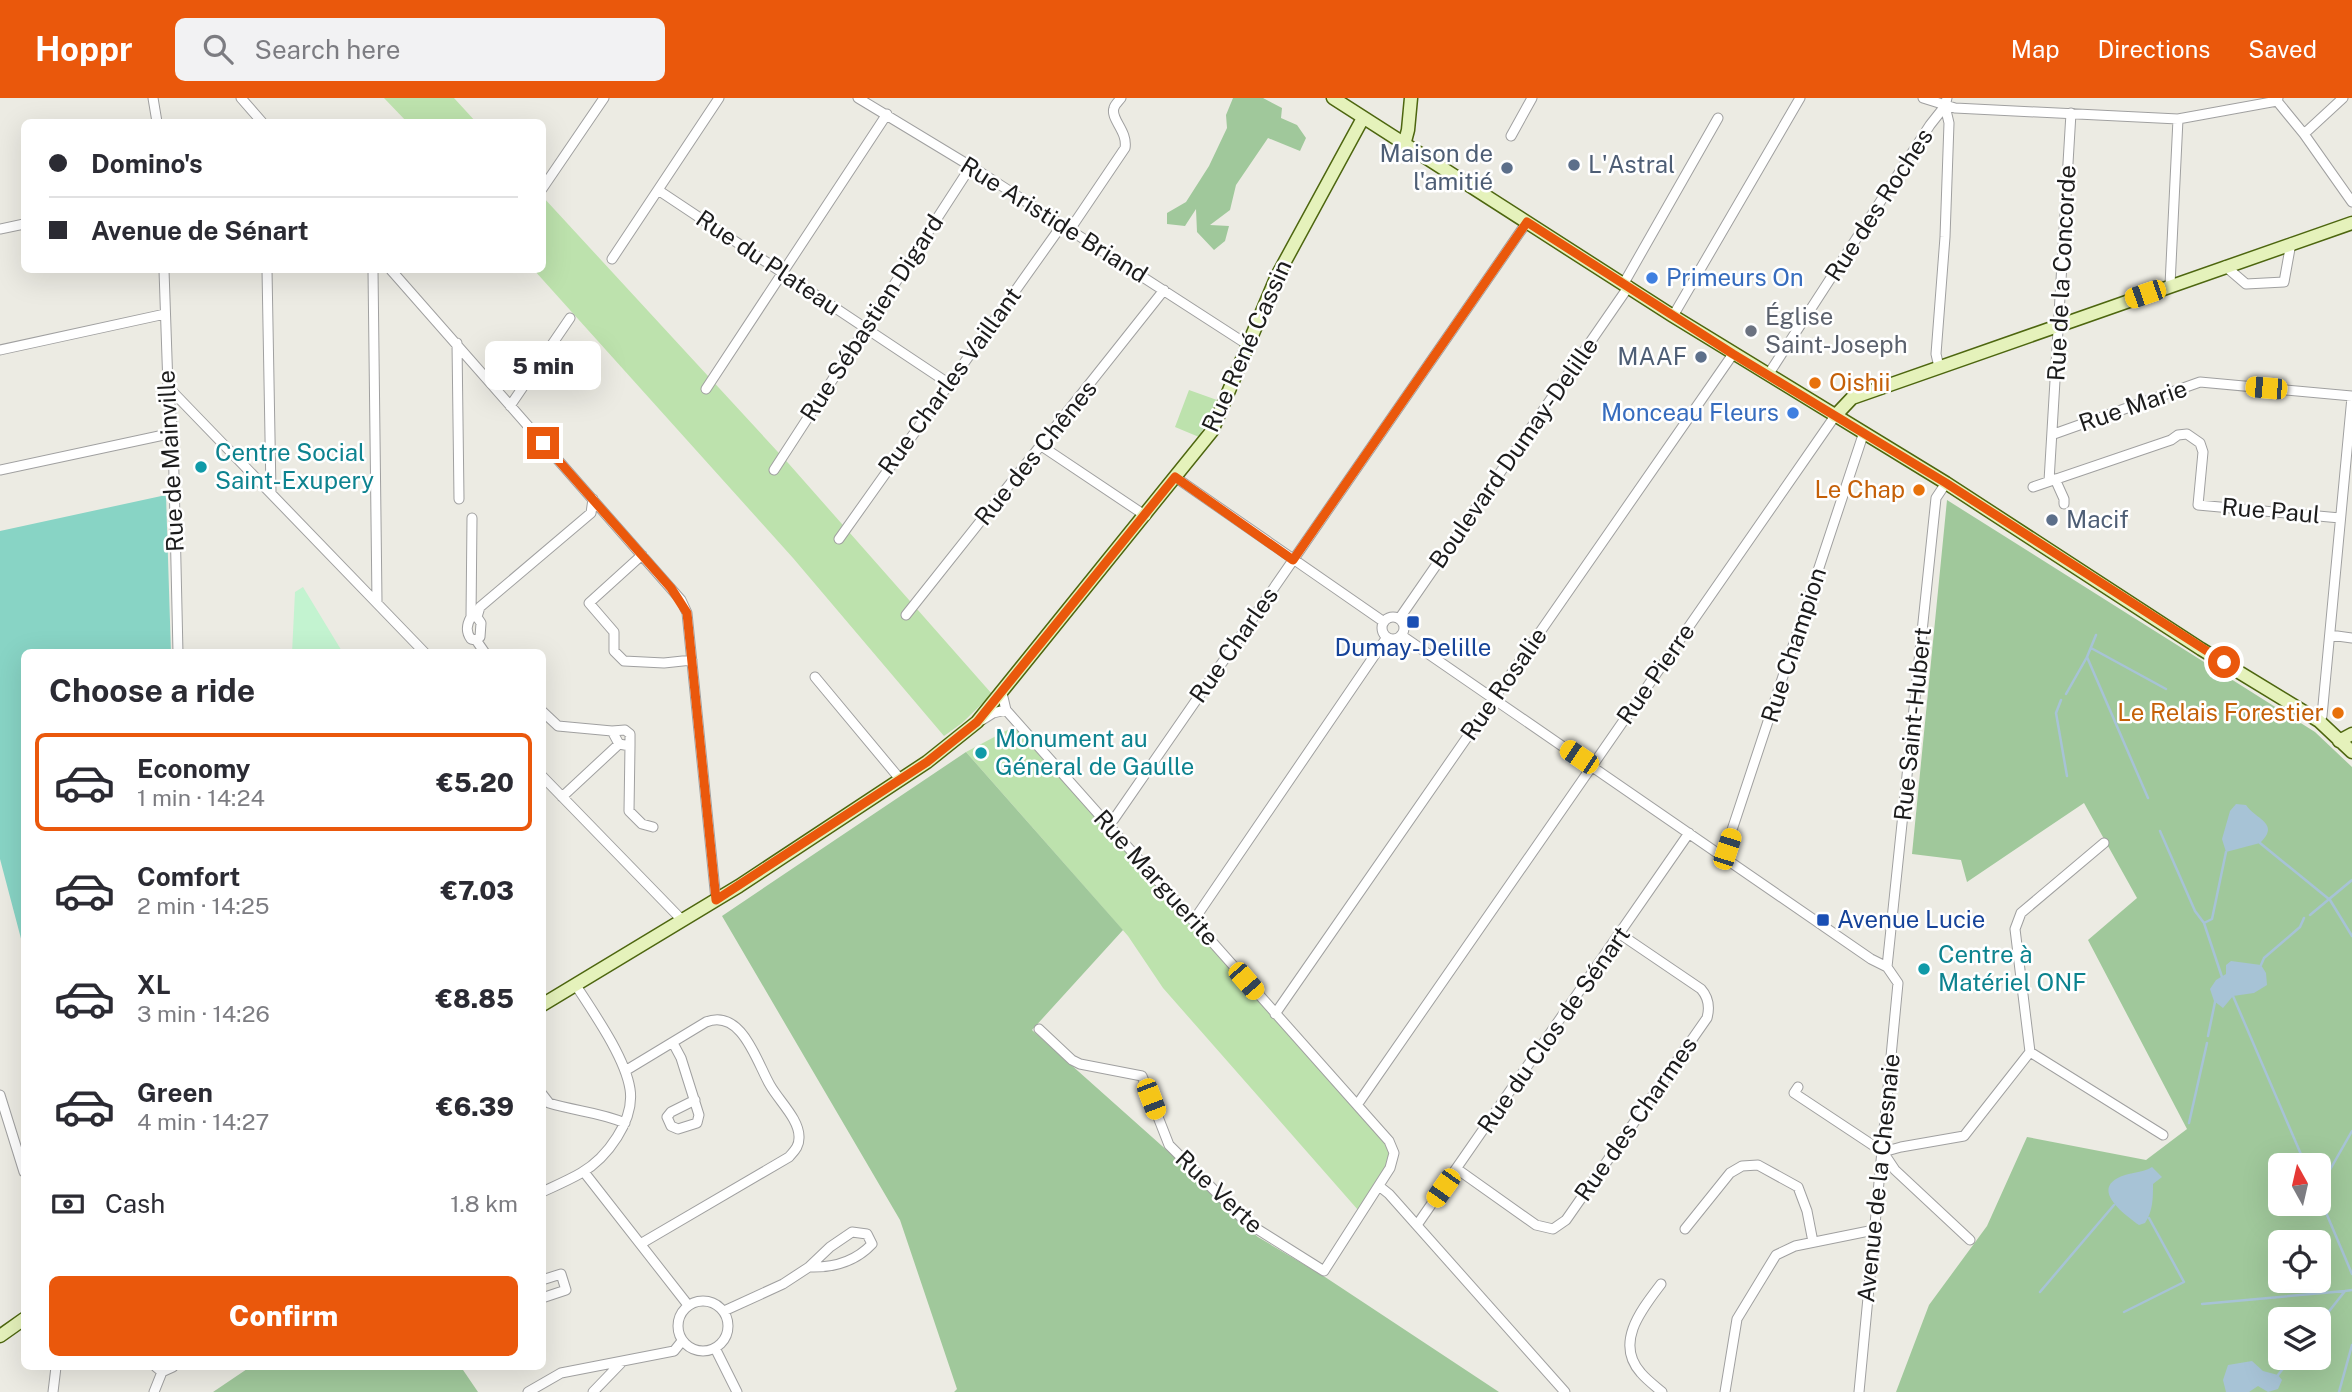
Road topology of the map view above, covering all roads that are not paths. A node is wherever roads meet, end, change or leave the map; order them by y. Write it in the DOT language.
graph roads {
  1 [pos="153,98"];
  2 [pos="241,98"];
  3 [pos="604,98"];
  4 [pos="719,98"];
  5 [pos="858,98"];
  6 [pos="1121,98"];
  7 [pos="1333,98"];
  8 [pos="1411,98"];
  9 [pos="1532,98"];
  10 [pos="1800,98"];
  11 [pos="1923,98"];
  12 [pos="2343,98"];
  13 [pos="2277,99"];
  14 [pos="1946,102"];
  15 [pos="2071,113"];
  16 [pos="887,114"];
  17 [pos="1363,118"];
  18 [pos="1718,118"];
  19 [pos="156,119"];
  20 [pos="259,119"];
  21 [pos="2178,119"];
  22 [pos="2304,134"];
  23 [pos="1511,136"];
  24 [pos="1404,145"];
  25 [pos="971,166"];
  26 [pos="546,183"];
  27 [pos="658,190"];
  28 [pos="2352,202"];
  29 [pos="1527,222"];
  30 [pos="2352,223"];
  31 [pos="21,225"];
  32 [pos="1066,228"];
  33 [pos="0,229"];
  34 [pos="2291,243"];
  35 [pos="612,259"];
  36 [pos="2225,266"];
  37 [pos="782,272"];
  38 [pos="164,273"];
  39 [pos="267,273"];
  40 [pos="373,273"];
  41 [pos="394,273"];
  42 [pos="1626,284"];
  43 [pos="2170,285"];
  44 [pos="1164,290"];
  45 [pos="165,314"];
  46 [pos="1674,316"];
  47 [pos="570,318"];
  48 [pos="2059,324"];
  49 [pos="866,329"];
  50 [pos="457,343"];
  51 [pos="1248,345"];
  52 [pos="0,350"];
  53 [pos="1733,354"];
  54 [pos="1939,367"];
  55 [pos="1768,375"];
  56 [pos="948,383"];
  57 [pos="168,387"];
  58 [pos="706,389"];
  59 [pos="2352,396"];
  60 [pos="510,406"];
  61 [pos="1835,416"];
  62 [pos="1864,432"];
  63 [pos="173,433"];
  64 [pos="2054,434"];
  65 [pos="1040,444"];
  66 [pos="0,470"];
  67 [pos="774,470"];
  68 [pos="1175,477"];
  69 [pos="2052,480"];
  70 [pos="1946,483"];
  71 [pos="2033,487"];
  72 [pos="271,492"];
  73 [pos="459,499"];
  74 [pos="593,499"];
  75 [pos="2064,504"];
  76 [pos="1146,516"];
  77 [pos="472,518"];
  78 [pos="2340,518"];
  79 [pos="2339,531"];
  80 [pos="2352,532"];
  81 [pos="839,539"];
  82 [pos="642,555"];
  83 [pos="1293,560"];
  84 [pos="377,602"];
  85 [pos="906,615"];
  86 [pos="474,617"];
  87 [pos="1399,619"];
  88 [pos="1384,622"];
  89 [pos="1401,635"];
  90 [pos="2330,635"];
  91 [pos="1387,637"];
  92 [pos="2352,638"];
  93 [pos="178,649"];
  94 [pos="421,649"];
  95 [pos="482,649"];
  96 [pos="692,660"];
  97 [pos="815,677"];
  98 [pos="1002,693"];
  99 [pos="1494,699"];
  100 [pos="1006,710"];
  101 [pos="546,715"];
  102 [pos="2319,721"];
  103 [pos="977,722"];
  104 [pos="612,730"];
  105 [pos="2352,734"];
  106 [pos="2339,741"];
  107 [pos="619,744"];
  108 [pos="630,746"];
  109 [pos="2352,752"];
  110 [pos="1592,766"];
  111 [pos="900,779"];
  112 [pos="546,780"];
  113 [pos="562,797"];
  114 [pos="1108,825"];
  115 [pos="653,827"];
  116 [pos="1689,832"];
  117 [pos="2105,843"];
  118 [pos="1723,857"];
  119 [pos="716,900"];
  120 [pos="1192,918"];
  121 [pos="682,920"];
  122 [pos="1620,934"];
  123 [pos="1887,967"];
  124 [pos="575,985"];
  125 [pos="546,1002"];
  126 [pos="1275,1014"];
  127 [pos="1039,1029"];
  128 [pos="673,1043"];
  129 [pos="2029,1052"];
  130 [pos="625,1071"];
  131 [pos="1798,1087"];
  132 [pos="0,1095"];
  133 [pos="546,1099"];
  134 [pos="695,1100"];
  135 [pos="1357,1105"];
  136 [pos="625,1123"];
  137 [pos="2163,1135"];
  138 [pos="1883,1153"];
  139 [pos="21,1162"];
  140 [pos="1457,1169"];
  141 [pos="584,1172"];
  142 [pos="1378,1186"];
  143 [pos="546,1190"];
  144 [pos="1417,1225"];
  145 [pos="1685,1229"];
  146 [pos="1874,1230"];
  147 [pos="1970,1240"];
  148 [pos="1813,1242"];
  149 [pos="642,1243"];
  150 [pos="809,1267"];
  151 [pos="546,1279"];
  152 [pos="1661,1284"];
  153 [pos="546,1297"];
  154 [pos="688,1305"];
  155 [pos="724,1311"];
  156 [pos="21,1321"];
  157 [pos="0,1336"];
  158 [pos="682,1341"];
  159 [pos="715,1348"];
  160 [pos="621,1363"];
  161 [pos="56,1370"];
  162 [pos="159,1370"];
  163 [pos="52,1392"];
  164 [pos="154,1392"];
  165 [pos="528,1392"];
  166 [pos="593,1392"];
  167 [pos="737,1392"];
  168 [pos="1565,1392"];
  169 [pos="1662,1392"];
  170 [pos="1725,1392"];
  171 [pos="1859,1392"];
  1 -- 19 [label="street"];
  2 -- 20 [label="street"];
  3 -- 26 [label="street"];
  4 -- 27 [label="street"];
  5 -- 16 [label="street, Rue Aristide Briand"];
  6 -- 32 [label="street, Rue Charles Vaillant"];
  7 -- 17 [label="main road"];
  8 -- 24 [label="main road"];
  9 -- 23 [label="street"];
  10 -- 46 [label="street"];
  11 -- 14 [label="street"];
  12 -- 22 [label="street"];
  13 -- 21 [label="street"];
  13 -- 22 [label="street"];
  14 -- 15 [label="street"];
  14 -- 54 [label="street"];
  14 -- 55 [label="street, Rue des Roches"];
  15 -- 21 [label="street"];
  15 -- 48 [label="street, Rue de la Concorde"];
  16 -- 25 [label="street, Rue Aristide Briand"];
  16 -- 37 [label="street"];
  17 -- 24 [label="main road"];
  17 -- 51 [label="main road, Rue René Cassin"];
  18 -- 42 [label="street, Boulevard Dumay-Delille"];
  21 -- 43 [label="street"];
  22 -- 28 [label="street"];
  24 -- 29 [label="main road"];
  25 -- 32 [label="street, Rue Aristide Briand"];
  25 -- 49 [label="street, Rue Sébastien Digard"];
  27 -- 35 [label="street"];
  27 -- 37 [label="street, Rue du Plateau"];
  29 -- 42 [label="main road"];
  29 -- 83 [label="street, Rue Charles"];
  30 -- 34 [label="main road"];
  31 -- 33 [label="street"];
  32 -- 44 [label="street, Rue Aristide Briand"];
  32 -- 56 [label="street, Rue Charles Vaillant"];
  34 -- 36 [label="main road"];
  34 -- 36 [label="street"];
  36 -- 43 [label="main road"];
  37 -- 49 [label="street, Rue du Plateau"];
  37 -- 58 [label="street"];
  38 -- 45 [label="street, Rue de Mainville"];
  39 -- 72 [label="street"];
  40 -- 84 [label="street"];
  41 -- 50 [label="street"];
  42 -- 46 [label="main road"];
  42 -- 87 [label="street, Boulevard Dumay-Delille"];
  43 -- 48 [label="main road"];
  44 -- 51 [label="street, Rue Aristide Briand"];
  44 -- 65 [label="street, Rue des Chênes"];
  45 -- 52 [label="street"];
  45 -- 57 [label="street, Rue de Mainville"];
  46 -- 53 [label="main road"];
  47 -- 60 [label="street"];
  48 -- 54 [label="main road"];
  48 -- 64 [label="street, Rue de la Concorde"];
  49 -- 56 [label="street, Rue du Plateau"];
  49 -- 67 [label="street, Rue Sébastien Digard"];
  50 -- 60 [label="street"];
  50 -- 73 [label="street"];
  51 -- 68 [label="main road, Rue René Cassin"];
  53 -- 55 [label="main road"];
  53 -- 99 [label="street, Rue Rosalie"];
  54 -- 61 [label="main road"];
  55 -- 61 [label="main road"];
  56 -- 81 [label="street, Rue Charles Vaillant"];
  57 -- 63 [label="street, Rue de Mainville"];
  57 -- 72 [label="street"];
  59 -- 64 [label="street, Rue Marie"];
  59 -- 78 [label="street"];
  60 -- 74 [label="street"];
  61 -- 62 [label="main road"];
  61 -- 110 [label="street, Rue Pierre"];
  62 -- 70 [label="main road"];
  62 -- 118 [label="street, Rue Champion"];
  63 -- 66 [label="street"];
  63 -- 93 [label="street, Rue de Mainville"];
  64 -- 69 [label="street, Rue de la Concorde"];
  65 -- 76 [label="street"];
  65 -- 85 [label="street, Rue des Chênes"];
  68 -- 76 [label="main road, Rue René Cassin"];
  68 -- 83 [label="street"];
  69 -- 71 [label="street"];
  69 -- 75 [label="street"];
  69 -- 78 [label="street, Rue Paul"];
  70 -- 102 [label="main road"];
  70 -- 123 [label="street, Rue Saint-Hubert"];
  72 -- 84 [label="street"];
  74 -- 82 [label="street"];
  74 -- 86 [label="street"];
  76 -- 98 [label="main road, Rue René Cassin"];
  77 -- 86 [label="street"];
  78 -- 79 [label="street"];
  79 -- 80 [label="street"];
  79 -- 90 [label="street"];
  82 -- 96 [label="street"];
  82 -- 96 [label="street"];
  83 -- 88 [label="street"];
  83 -- 114 [label="street, Rue Charles"];
  84 -- 94 [label="street"];
  86 -- 95 [label="street"];
  87 -- 88 [label="street"];
  87 -- 89 [label="street"];
  88 -- 91 [label="street"];
  89 -- 91 [label="street"];
  89 -- 99 [label="street"];
  90 -- 92 [label="street"];
  90 -- 102 [label="street"];
  91 -- 120 [label="street"];
  96 -- 119 [label="street"];
  97 -- 111 [label="street"];
  98 -- 100 [label="street, Rue Marguerite"];
  98 -- 103 [label="main road, Rue René Cassin"];
  99 -- 110 [label="street"];
  99 -- 126 [label="street, Rue Rosalie"];
  100 -- 103 [label="street"];
  100 -- 114 [label="street, Rue Marguerite"];
  101 -- 104 [label="street"];
  102 -- 106 [label="main road"];
  103 -- 111 [label="main road, Rue René Cassin"];
  104 -- 107 [label="street"];
  104 -- 108 [label="street"];
  105 -- 106 [label="main road"];
  106 -- 109 [label="main road"];
  107 -- 108 [label="street"];
  107 -- 113 [label="street"];
  108 -- 115 [label="street"];
  110 -- 116 [label="street"];
  110 -- 135 [label="street, Rue Pierre"];
  111 -- 119 [label="main road, Rue René Cassin"];
  112 -- 113 [label="street"];
  113 -- 121 [label="street"];
  114 -- 120 [label="street, Rue Marguerite"];
  116 -- 118 [label="street"];
  116 -- 122 [label="street, Rue du Clos de Sénart"];
  117 -- 129 [label="street"];
  118 -- 123 [label="street"];
  119 -- 121 [label="main road, Rue René Cassin"];
  120 -- 126 [label="street, Rue Marguerite"];
  121 -- 124 [label="main road, Rue René Cassin"];
  122 -- 140 [label="street, Rue du Clos de Sénart"];
  122 -- 140 [label="street, Rue des Charmes"];
  123 -- 138 [label="street, Avenue de la Chesnaie"];
  124 -- 125 [label="main road, Rue René Cassin"];
  124 -- 130 [label="street"];
  126 -- 135 [label="street, Rue Marguerite"];
  127 -- 142 [label="street, Rue Verte"];
  128 -- 130 [label="street"];
  128 -- 134 [label="street"];
  128 -- 149 [label="street"];
  129 -- 137 [label="street"];
  129 -- 138 [label="street"];
  130 -- 136 [label="street"];
  131 -- 138 [label="street"];
  132 -- 139 [label="street"];
  133 -- 136 [label="street"];
  135 -- 142 [label="street, Rue Marguerite"];
  136 -- 141 [label="street"];
  138 -- 146 [label="street, Avenue de la Chesnaie"];
  138 -- 147 [label="street"];
  140 -- 144 [label="street, Rue du Clos de Sénart"];
  141 -- 143 [label="street"];
  141 -- 149 [label="street"];
  142 -- 144 [label="street"];
  144 -- 168 [label="street"];
  145 -- 148 [label="street"];
  146 -- 148 [label="street"];
  146 -- 171 [label="street, Avenue de la Chesnaie"];
  148 -- 170 [label="street"];
  149 -- 154 [label="street"];
  150 -- 150 [label="street"];
  150 -- 155 [label="street"];
  151 -- 153 [label="street"];
  152 -- 169 [label="street"];
  154 -- 155 [label="street"];
  154 -- 158 [label="street"];
  155 -- 159 [label="street"];
  156 -- 157 [label="main road"];
  158 -- 159 [label="street"];
  158 -- 160 [label="street"];
  159 -- 167 [label="street"];
  160 -- 165 [label="street"];
  160 -- 166 [label="street"];
  161 -- 163 [label="street"];
  162 -- 164 [label="street"];
}
